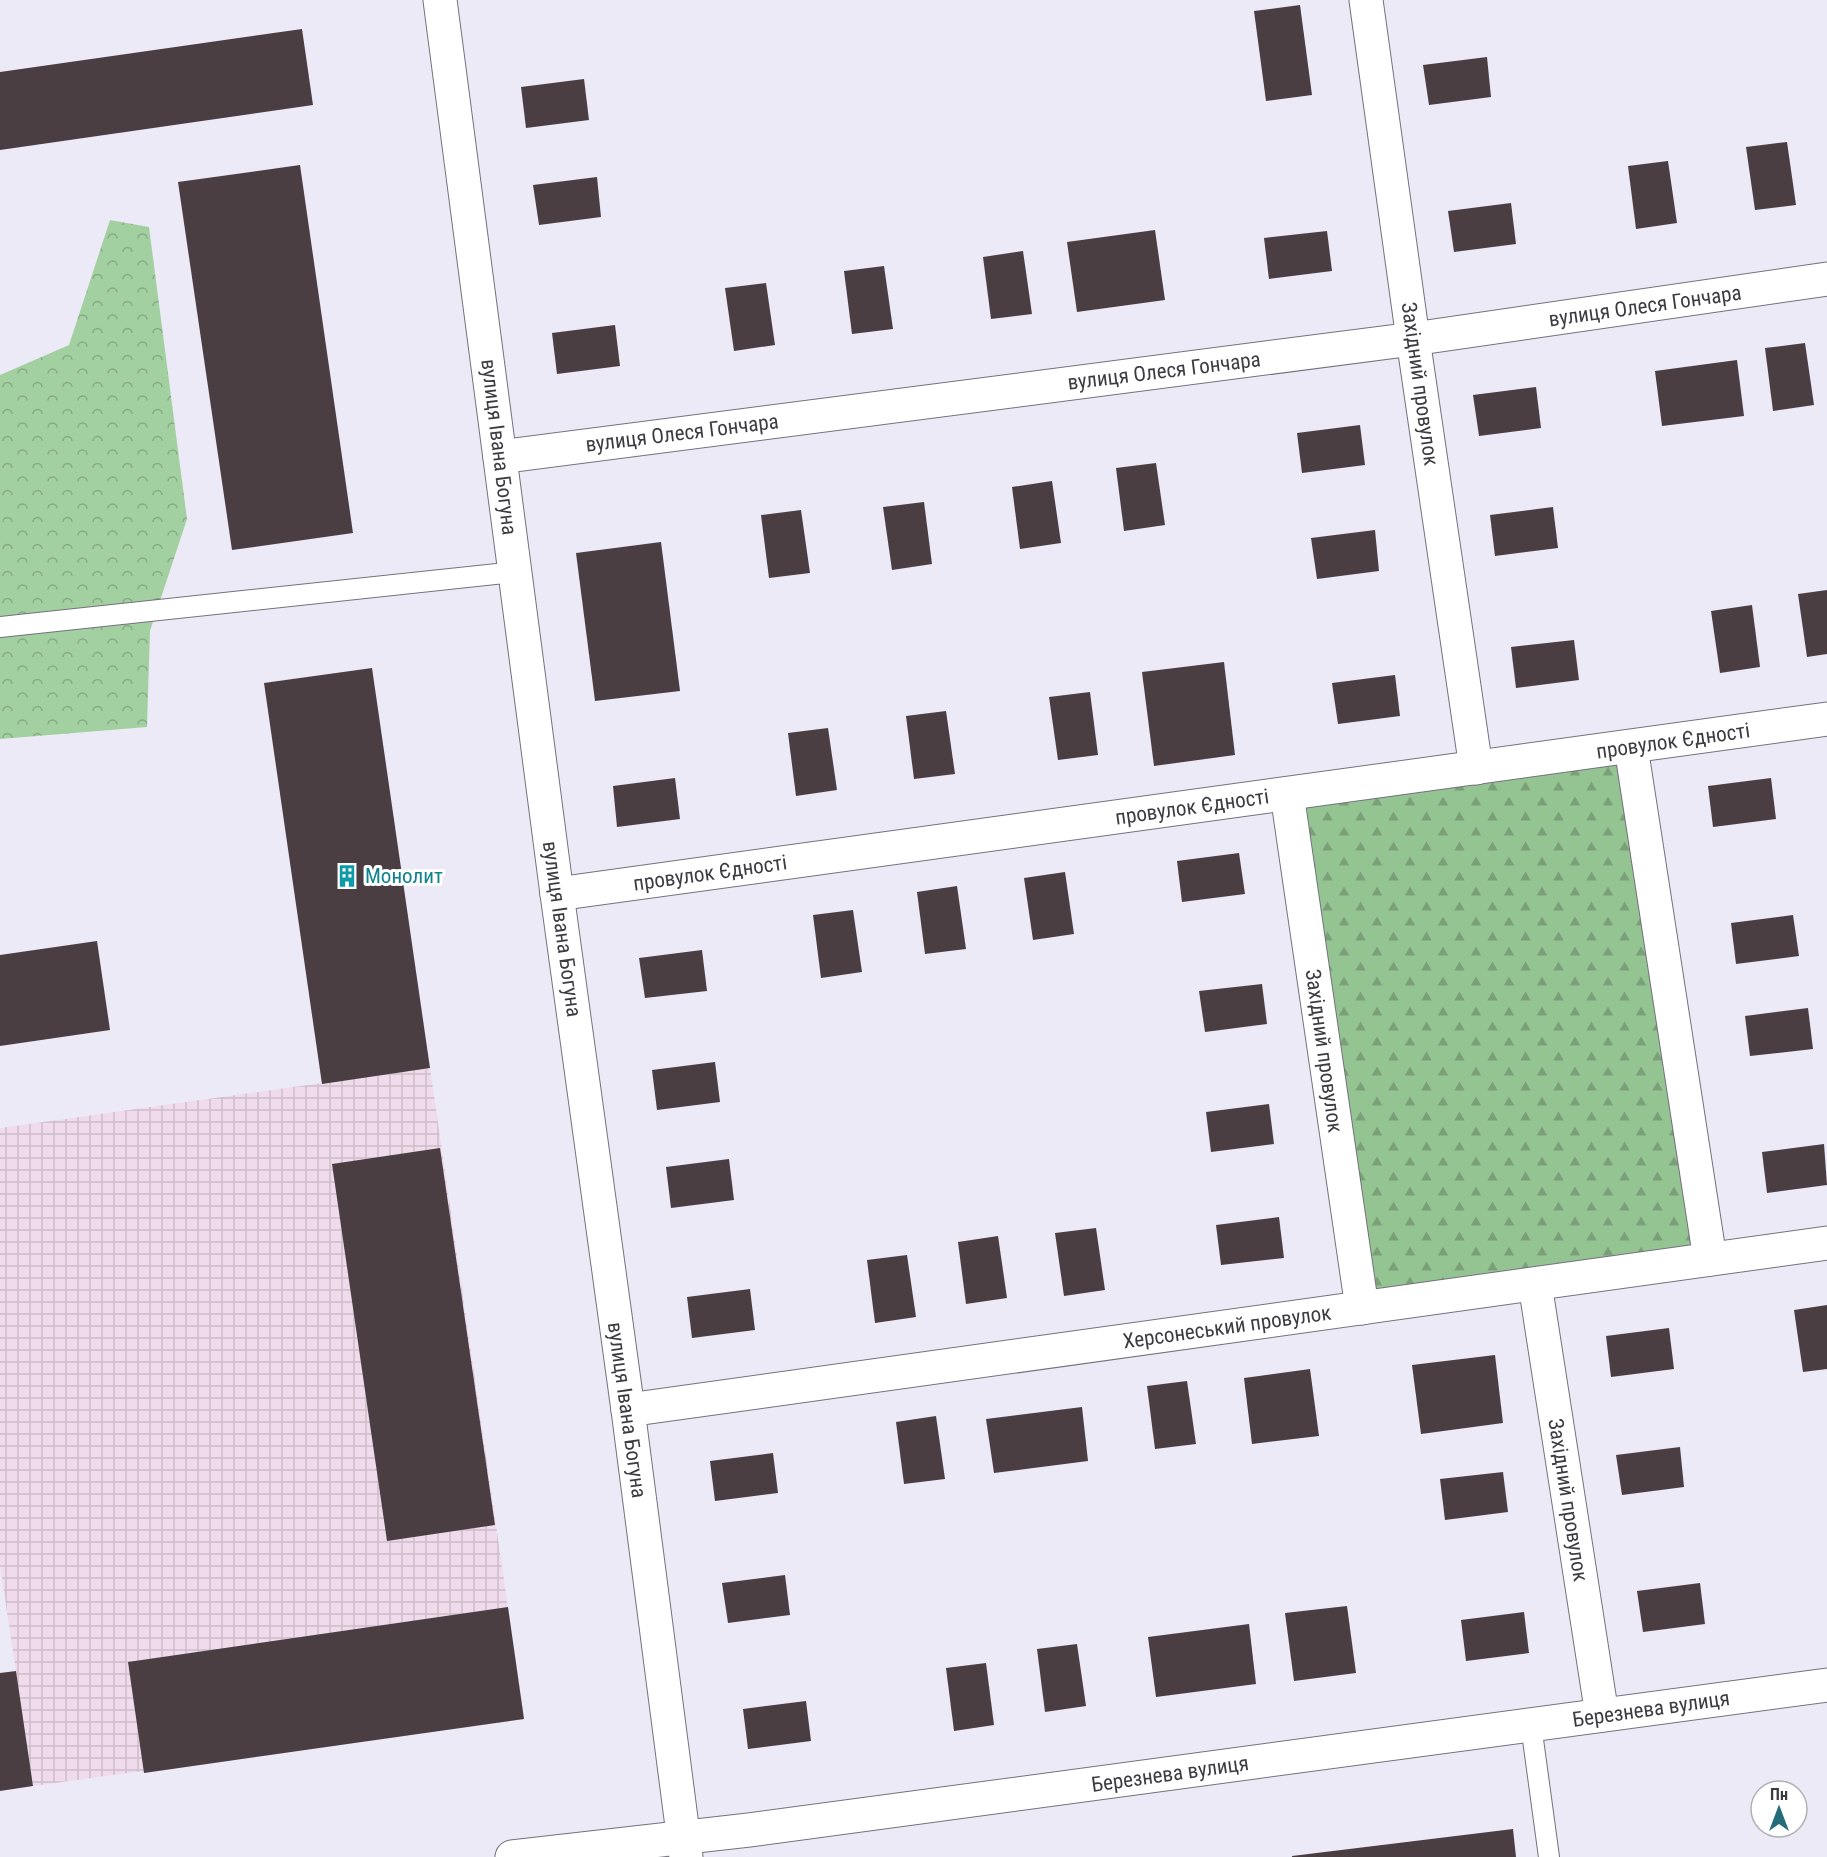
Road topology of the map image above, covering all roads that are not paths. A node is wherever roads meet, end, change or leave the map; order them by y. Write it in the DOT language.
graph roads {
  1 [pos="440,0"];
  2 [pos="1366,0"];
  3 [pos="1827,279"];
  4 [pos="1413,339"];
  5 [pos="500,457"];
  6 [pos="515,572"];
  7 [pos="0,627"];
  8 [pos="1827,719"];
  9 [pos="1631,747"];
  10 [pos="1476,768"];
  11 [pos="1287,794"];
  12 [pos="556,894"];
  13 [pos="1827,1243"];
  14 [pos="1710,1259"];
  15 [pos="1535,1284"];
  16 [pos="1362,1308"];
  17 [pos="628,1410"];
  18 [pos="1827,1685"];
  19 [pos="1602,1715"];
  20 [pos="1531,1725"];
  21 [pos="685,1847"];
  22 [pos="512,1857"];
  23 [pos="1549,1857"];
  1 -- 5 [label="street, вулиця Івана Богуна"];
  2 -- 4 [label="street, Західний провулок"];
  3 -- 4 [label="street, вулиця Олеся Гончара"];
  4 -- 5 [label="street, вулиця Олеся Гончара"];
  4 -- 10 [label="street, Західний провулок"];
  5 -- 6 [label="street, вулиця Івана Богуна"];
  6 -- 7 [label="lane"];
  6 -- 12 [label="street, вулиця Івана Богуна"];
  8 -- 9 [label="street, провулок Єдності"];
  9 -- 10 [label="street, провулок Єдності"];
  9 -- 14 [label="street"];
  10 -- 11 [label="street, провулок Єдності"];
  11 -- 12 [label="street, провулок Єдності"];
  11 -- 16 [label="street, Західний провулок"];
  12 -- 17 [label="street, вулиця Івана Богуна"];
  13 -- 14 [label="street, Херсонеський провулок"];
  14 -- 15 [label="street, Херсонеський провулок"];
  15 -- 16 [label="street, Херсонеський провулок"];
  15 -- 19 [label="street, Західний провулок"];
  16 -- 17 [label="street, Херсонеський провулок"];
  17 -- 21 [label="street, вулиця Івана Богуна"];
  18 -- 19 [label="street, Березнева вулиця"];
  19 -- 20 [label="street, Березнева вулиця"];
  20 -- 21 [label="street, Березнева вулиця"];
  20 -- 23 [label="lane"];
  21 -- 22 [label="street, Березнева вулиця"];
}
